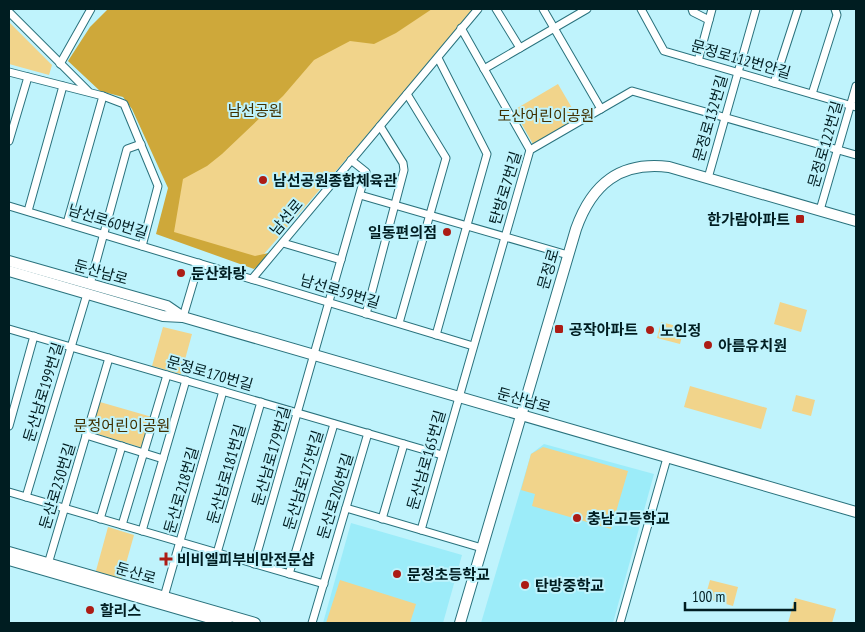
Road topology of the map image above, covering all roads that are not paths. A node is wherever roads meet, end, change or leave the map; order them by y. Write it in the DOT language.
graph roads {
  1 [pos="91,9"];
  2 [pos="478,9"];
  3 [pos="496,9"];
  4 [pos="543,9"];
  5 [pos="587,9"];
  6 [pos="641,9"];
  7 [pos="692,9"];
  8 [pos="712,9"];
  9 [pos="756,9"];
  10 [pos="798,9"];
  11 [pos="835,9"];
  12 [pos="9,12"];
  13 [pos="709,20"];
  14 [pos="462,28"];
  15 [pos="554,28"];
  16 [pos="520,48"];
  17 [pos="438,58"];
  18 [pos="698,61"];
  19 [pos="60,64"];
  20 [pos="484,69"];
  21 [pos="9,72"];
  22 [pos="738,72"];
  23 [pos="28,77"];
  24 [pos="774,83"];
  25 [pos="63,86"];
  26 [pos="856,86"];
  27 [pos="88,92"];
  28 [pos="407,94"];
  29 [pos="812,94"];
  30 [pos="103,96"];
  31 [pos="853,106"];
  32 [pos="601,109"];
  33 [pos="725,118"];
  34 [pos="380,126"];
  35 [pos="9,141"];
  36 [pos="141,144"];
  37 [pos="530,150"];
  38 [pos="837,150"];
  39 [pos="856,155"];
  40 [pos="351,160"];
  41 [pos="708,178"];
  42 [pos="360,195"];
  43 [pos="395,205"];
  44 [pos="9,206"];
  45 [pos="820,210"];
  46 [pos="28,211"];
  47 [pos="430,215"];
  48 [pos="856,221"];
  49 [pos="67,223"];
  50 [pos="466,226"];
  51 [pos="104,234"];
  52 [pos="504,237"];
  53 [pos="283,243"];
  54 [pos="142,246"];
  55 [pos="568,255"];
  56 [pos="341,260"];
  57 [pos="9,261"];
  58 [pos="199,263"];
  59 [pos="9,272"];
  60 [pos="252,279"];
  61 [pos="89,289"];
  62 [pos="329,302"];
  63 [pos="366,314"];
  64 [pos="183,317"];
  65 [pos="399,323"];
  66 [pos="9,329"];
  67 [pos="436,335"];
  68 [pos="34,336"];
  69 [pos="473,346"];
  70 [pos="71,347"];
  71 [pos="314,355"];
  72 [pos="109,358"];
  73 [pos="167,375"];
  74 [pos="186,380"];
  75 [pos="223,391"];
  76 [pos="458,397"];
  77 [pos="261,402"];
  78 [pos="297,413"];
  79 [pos="521,415"];
  80 [pos="334,424"];
  81 [pos="9,426"];
  82 [pos="368,433"];
  83 [pos="86,436"];
  84 [pos="404,444"];
  85 [pos="122,446"];
  86 [pos="144,453"];
  87 [pos="442,455"];
  88 [pos="668,458"];
  89 [pos="163,459"];
  90 [pos="9,492"];
  91 [pos="26,497"];
  92 [pos="64,508"];
  93 [pos="346,508"];
  94 [pos="856,512"];
  95 [pos="382,518"];
  96 [pos="100,519"];
  97 [pos="122,525"];
  98 [pos="421,530"];
  99 [pos="142,531"];
  100 [pos="180,542"];
  101 [pos="482,548"];
  102 [pos="9,552"];
  103 [pos="218,553"];
  104 [pos="9,560"];
  105 [pos="48,564"];
  106 [pos="254,564"];
  107 [pos="289,574"];
  108 [pos="324,584"];
  109 [pos="164,597"];
  110 [pos="227,623"];
  111 [pos="254,623"];
  112 [pos="312,623"];
  113 [pos="460,623"];
  114 [pos="620,623"];
  1 -- 19 [label="street"];
  2 -- 14 [label="street, 남선로"];
  3 -- 16 [label="street"];
  4 -- 15 [label="street"];
  5 -- 15 [label="street"];
  6 -- 18 [label="street, 문정로112번안길"];
  7 -- 13 [label="street"];
  8 -- 13 [label="street"];
  9 -- 22 [label="street, 문정로132번길"];
  10 -- 24 [label="street"];
  11 -- 29 [label="street"];
  12 -- 19 [label="street"];
  13 -- 18 [label="street"];
  14 -- 17 [label="street, 남선로"];
  14 -- 20 [label="street"];
  15 -- 16 [label="street"];
  15 -- 32 [label="street"];
  16 -- 20 [label="street"];
  17 -- 28 [label="street, 남선로"];
  17 -- 50 [label="street"];
  18 -- 22 [label="street, 문정로112번안길"];
  19 -- 27 [label="street"];
  20 -- 37 [label="street"];
  21 -- 23 [label="street"];
  22 -- 24 [label="street, 문정로112번안길"];
  22 -- 33 [label="street, 문정로132번길"];
  23 -- 25 [label="street"];
  23 -- 35 [label="street"];
  24 -- 29 [label="street, 문정로112번안길"];
  25 -- 27 [label="street"];
  25 -- 46 [label="street"];
  26 -- 31 [label="street, 문정로122번길"];
  27 -- 30 [label="street"];
  28 -- 34 [label="street, 남선로"];
  28 -- 47 [label="street"];
  29 -- 31 [label="street, 문정로112번안길"];
  30 -- 36 [label="street"];
  30 -- 49 [label="street"];
  31 -- 38 [label="street, 문정로122번길"];
  32 -- 33 [label="street, 탄방로7번길"];
  32 -- 37 [label="street, 탄방로7번길"];
  33 -- 38 [label="street, 탄방로7번길"];
  33 -- 41 [label="street, 문정로132번길"];
  34 -- 40 [label="street, 남선로"];
  34 -- 43 [label="street"];
  36 -- 51 [label="street, 둔산남로199번길"];
  36 -- 54 [label="street"];
  37 -- 52 [label="street, 탄방로7번길"];
  38 -- 39 [label="street, 탄방로7번길"];
  38 -- 45 [label="street, 문정로122번길"];
  40 -- 42 [label="street, 둔산남로179번길"];
  40 -- 53 [label="street, 남선로"];
  41 -- 45 [label="main road, 문정로"];
  41 -- 55 [label="main road, 문정로"];
  42 -- 43 [label="street"];
  42 -- 56 [label="street, 둔산남로179번길"];
  43 -- 47 [label="street"];
  43 -- 63 [label="street"];
  44 -- 46 [label="street, 남선로60번길"];
  45 -- 48 [label="main road, 문정로"];
  46 -- 49 [label="street, 남선로60번길"];
  47 -- 50 [label="street"];
  47 -- 65 [label="street"];
  49 -- 51 [label="street, 남선로60번길"];
  50 -- 52 [label="street"];
  50 -- 67 [label="street"];
  51 -- 54 [label="street, 남선로60번길"];
  51 -- 61 [label="street, 둔산남로199번길"];
  52 -- 55 [label="street"];
  52 -- 69 [label="street, 탄방로7번길"];
  53 -- 56 [label="street"];
  53 -- 60 [label="street, 남선로"];
  54 -- 58 [label="street, 남선로60번길"];
  55 -- 79 [label="main road, 문정로"];
  56 -- 62 [label="street, 둔산남로179번길"];
  57 -- 61 [label="main road, 둔산남로"];
  58 -- 60 [label="street, 남선로59번길"];
  58 -- 64 [label="street"];
  59 -- 61 [label="main road, 둔산남로"];
  60 -- 62 [label="street, 남선로59번길"];
  61 -- 64 [label="main road, 둔산남로"];
  61 -- 70 [label="street, 둔산남로199번길"];
  62 -- 63 [label="street, 남선로59번길"];
  62 -- 71 [label="street, 둔산남로179번길"];
  63 -- 65 [label="street, 남선로59번길"];
  64 -- 71 [label="main road, 둔산남로"];
  65 -- 67 [label="street, 남선로59번길"];
  66 -- 68 [label="street, 문정로170번길"];
  67 -- 69 [label="street, 남선로59번길"];
  68 -- 70 [label="street, 문정로170번길"];
  68 -- 81 [label="street"];
  69 -- 76 [label="street, 탄방로7번길"];
  70 -- 72 [label="street, 문정로170번길"];
  70 -- 91 [label="street, 둔산남로199번길"];
  71 -- 76 [label="main road, 둔산남로"];
  71 -- 78 [label="street, 둔산남로179번길"];
  72 -- 73 [label="street, 문정로170번길"];
  72 -- 83 [label="street, 둔산로230번길"];
  73 -- 74 [label="street, 문정로170번길"];
  73 -- 86 [label="street"];
  74 -- 75 [label="street, 문정로170번길"];
  74 -- 89 [label="street"];
  75 -- 77 [label="street, 문정로170번길"];
  75 -- 100 [label="street, 둔산로218번길"];
  76 -- 79 [label="main road, 둔산남로"];
  76 -- 87 [label="street, 둔산남로165번길"];
  77 -- 78 [label="street, 문정로170번길"];
  77 -- 103 [label="street, 둔산남로181번길"];
  78 -- 80 [label="street, 문정로170번길"];
  78 -- 106 [label="street, 둔산남로179번길"];
  79 -- 88 [label="main road, 둔산남로"];
  79 -- 101 [label="main road, 문정로"];
  80 -- 82 [label="street, 문정로170번길"];
  80 -- 107 [label="street, 둔산남로175번길"];
  82 -- 84 [label="street, 문정로170번길"];
  82 -- 93 [label="street, 둔산로206번길"];
  83 -- 85 [label="street"];
  83 -- 92 [label="street, 둔산로230번길"];
  84 -- 87 [label="street, 문정로170번길"];
  84 -- 95 [label="street"];
  85 -- 86 [label="street"];
  85 -- 96 [label="street"];
  86 -- 89 [label="street"];
  86 -- 97 [label="street"];
  87 -- 98 [label="street, 둔산남로165번길"];
  88 -- 94 [label="main road, 둔산남로"];
  88 -- 114 [label="street"];
  89 -- 99 [label="street"];
  90 -- 91 [label="street"];
  91 -- 92 [label="street"];
  92 -- 96 [label="street"];
  92 -- 105 [label="street, 둔산로230번길"];
  93 -- 95 [label="street"];
  93 -- 108 [label="street, 둔산로206번길"];
  95 -- 98 [label="street"];
  96 -- 97 [label="street"];
  97 -- 99 [label="street"];
  98 -- 101 [label="street"];
  99 -- 100 [label="street"];
  100 -- 103 [label="street"];
  100 -- 109 [label="street, 둔산로218번길"];
  101 -- 113 [label="main road, 문정로"];
  102 -- 105 [label="main road, 둔산로"];
  103 -- 106 [label="street"];
  104 -- 110 [label="main road, 둔산로"];
  105 -- 109 [label="main road, 둔산로"];
  106 -- 107 [label="street"];
  107 -- 108 [label="street"];
  108 -- 112 [label="street, 둔산로206번길"];
  109 -- 111 [label="main road, 둔산로"];
}
